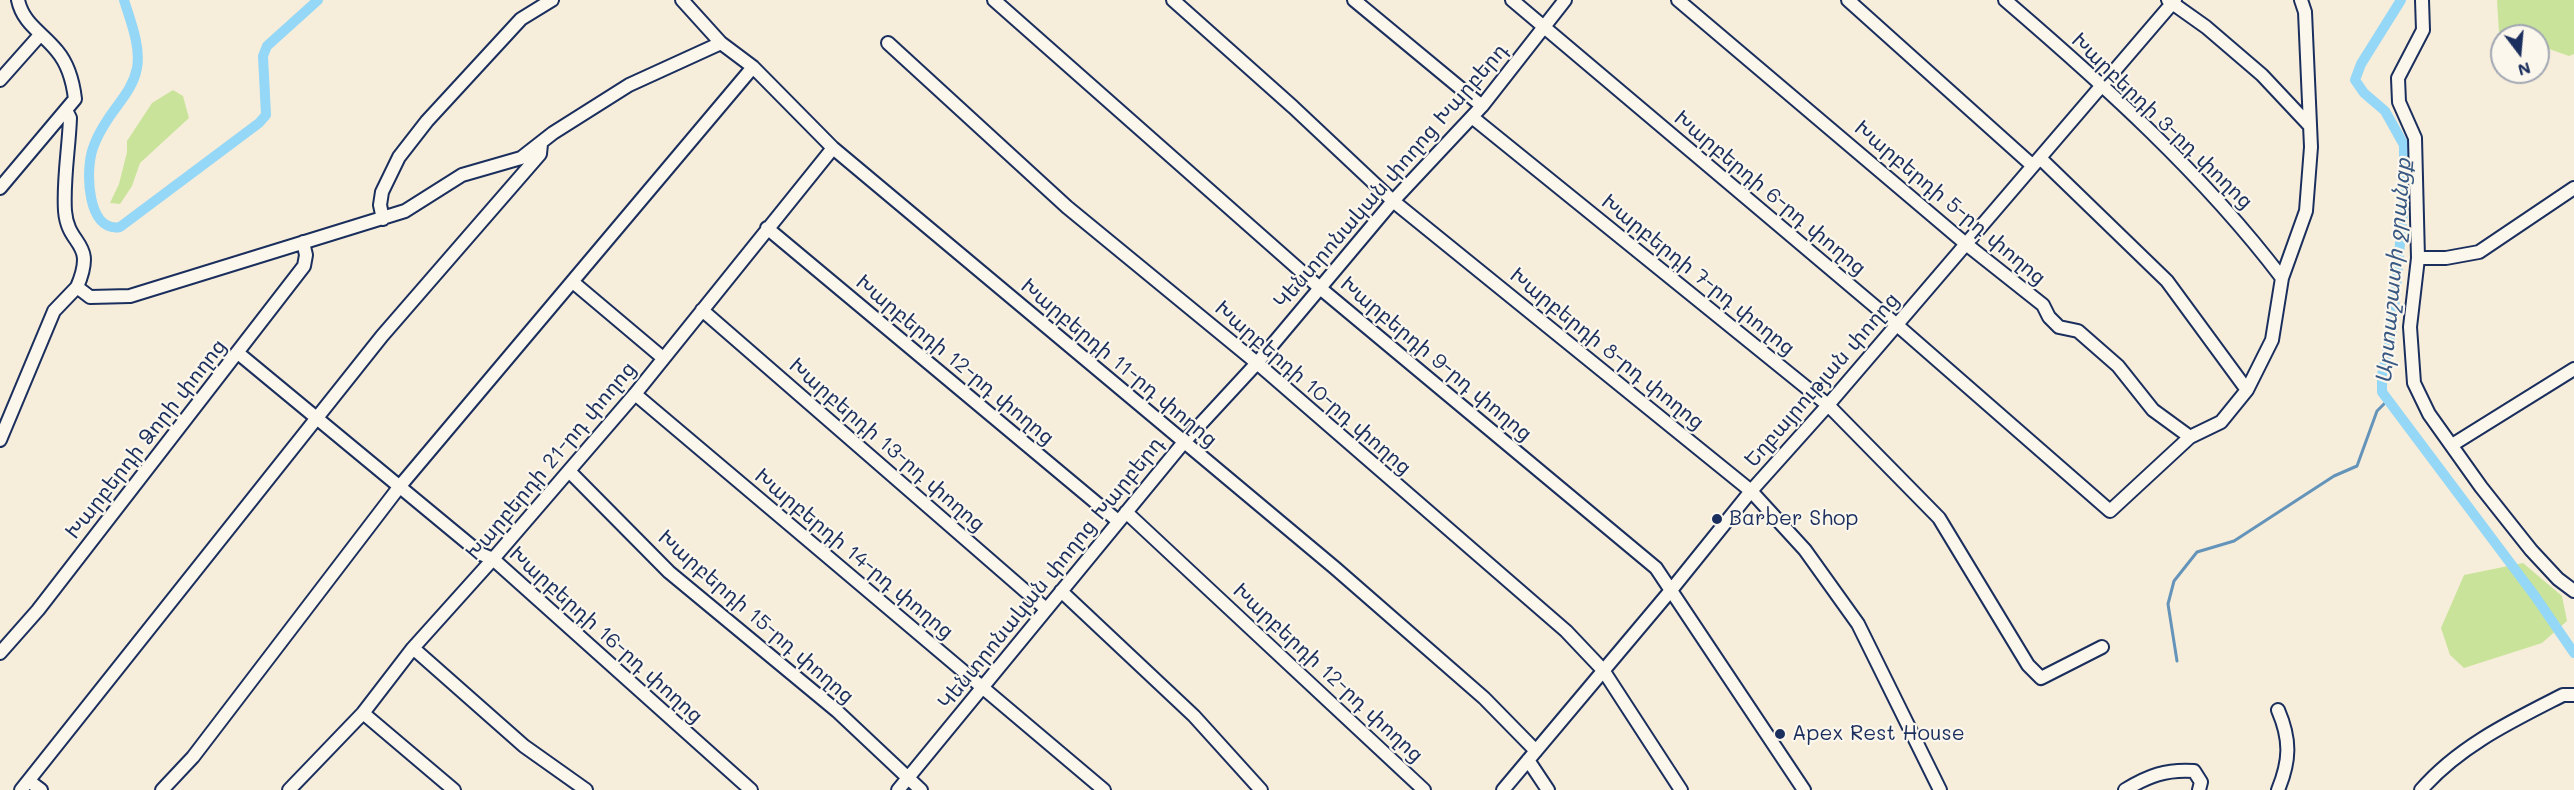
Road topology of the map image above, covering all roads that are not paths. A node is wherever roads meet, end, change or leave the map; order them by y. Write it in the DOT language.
graph roads {
  1 [pos="18,0"];
  2 [pos="552,0"];
  3 [pos="682,0"];
  4 [pos="994,0"];
  5 [pos="1173,0"];
  6 [pos="1354,0"];
  7 [pos="1512,0"];
  8 [pos="1564,0"];
  9 [pos="1678,0"];
  10 [pos="1848,0"];
  11 [pos="2005,0"];
  12 [pos="2301,0"];
  13 [pos="2422,0"];
  14 [pos="2172,1"];
  15 [pos="1543,27"];
  16 [pos="40,35"];
  17 [pos="721,43"];
  18 [pos="888,43"];
  19 [pos="753,67"];
  20 [pos="0,80"];
  21 [pos="2103,84"];
  22 [pos="1482,106"];
  23 [pos="66,110"];
  24 [pos="1472,117"];
  25 [pos="2309,125"];
  26 [pos="541,144"];
  27 [pos="833,148"];
  28 [pos="2037,162"];
  29 [pos="0,188"];
  30 [pos="2574,188"];
  31 [pos="1393,201"];
  32 [pos="383,219"];
  33 [pos="767,228"];
  34 [pos="303,242"];
  35 [pos="1966,244"];
  36 [pos="2418,258"];
  37 [pos="2282,278"];
  38 [pos="574,283"];
  39 [pos="77,287"];
  40 [pos="1320,288"];
  41 [pos="702,310"];
  42 [pos="1897,325"];
  43 [pos="238,354"];
  44 [pos="663,358"];
  45 [pos="1257,363"];
  46 [pos="2574,369"];
  47 [pos="2247,390"];
  48 [pos="635,394"];
  49 [pos="1828,405"];
  50 [pos="316,420"];
  51 [pos="2190,437"];
  52 [pos="0,440"];
  53 [pos="1184,442"];
  54 [pos="2452,445"];
  55 [pos="569,471"];
  56 [pos="400,486"];
  57 [pos="1751,491"];
  58 [pos="1122,516"];
  59 [pos="493,560"];
  60 [pos="1672,588"];
  61 [pos="1060,591"];
  62 [pos="2574,591"];
  63 [pos="1046,609"];
  64 [pos="2102,647"];
  65 [pos="413,648"];
  66 [pos="0,653"];
  67 [pos="1603,670"];
  68 [pos="982,688"];
  69 [pos="2574,694"];
  70 [pos="2278,710"];
  71 [pos="363,713"];
  72 [pos="1532,755"];
  73 [pos="907,778"];
  74 [pos="26,785"];
  75 [pos="290,789"];
  76 [pos="41,790"];
  77 [pos="162,790"];
  78 [pos="454,790"];
  79 [pos="586,790"];
  80 [pos="751,790"];
  81 [pos="898,790"];
  82 [pos="921,790"];
  83 [pos="1104,790"];
  84 [pos="1261,790"];
  85 [pos="1424,790"];
  86 [pos="1503,790"];
  87 [pos="1548,790"];
  88 [pos="1681,790"];
  89 [pos="1804,790"];
  90 [pos="1940,790"];
  91 [pos="2125,790"];
  92 [pos="2199,790"];
  93 [pos="2278,790"];
  94 [pos="2421,790"];
  1 -- 16 [label="street"];
  2 -- 32 [label="street"];
  3 -- 17 [label="street, Խարբերդի 11-րդ փողոց"];
  4 -- 40 [label="street, Խարբերդի 9-րդ փողոց"];
  5 -- 31 [label="street, Խարբերդի 8-րդ փողոց"];
  6 -- 22 [label="street"];
  7 -- 15 [label="street, Խարբերդի 6-րդ փողոց"];
  8 -- 15 [label="street, Կենտրոնական փողոց Խարբերդ"];
  9 -- 35 [label="street, Խարբերդի 5-րդ փողոց"];
  10 -- 28 [label="street"];
  11 -- 21 [label="street, Խարբերդի 3-րդ փողոց"];
  12 -- 25 [label="street"];
  13 -- 36 [label="street"];
  14 -- 21 [label="street, Եղբայրության փողոց"];
  14 -- 25 [label="street"];
  15 -- 22 [label="street, Կենտրոնական փողոց Խարբերդ"];
  15 -- 42 [label="street, Խարբերդի 6-րդ փողոց"];
  16 -- 20 [label="street"];
  16 -- 23 [label="street"];
  17 -- 19 [label="street, Խարբերդի 11-րդ փողոց"];
  17 -- 26 [label="street"];
  18 -- 45 [label="street, Խարբերդի 10-րդ փողոց"];
  19 -- 27 [label="street, Խարբերդի 11-րդ փողոց"];
  19 -- 38 [label="street"];
  21 -- 28 [label="street, Եղբայրության փողոց"];
  21 -- 37 [label="street, Խարբերդի 3-րդ փողոց"];
  22 -- 24 [label="street, Կենտրոնական փողոց Խարբերդ"];
  23 -- 29 [label="street"];
  23 -- 39 [label="street"];
  24 -- 31 [label="street, Կենտրոնական փողոց Խարբերդ"];
  24 -- 49 [label="street, Խարբերդի 7-րդ փողոց"];
  25 -- 37 [label="street"];
  26 -- 32 [label="street"];
  26 -- 50 [label="street"];
  27 -- 33 [label="street, Խարբերդի 21-րդ փողոց"];
  27 -- 53 [label="street, Խարբերդի 11-րդ փողոց"];
  28 -- 35 [label="street, Եղբայրության փողոց"];
  28 -- 47 [label="street"];
  30 -- 36 [label="street"];
  31 -- 40 [label="street, Կենտրոնական փողոց Խարբերդ"];
  31 -- 57 [label="street, Խարբերդի 8-րդ փողոց"];
  32 -- 34 [label="street"];
  33 -- 41 [label="street, Խարբերդի 21-րդ փողոց"];
  33 -- 58 [label="street, Խարբերդի 12-րդ փողոց"];
  34 -- 39 [label="street"];
  34 -- 43 [label="street, Խարբերդի Ձորի փողոց"];
  35 -- 42 [label="street, Եղբայրության փողոց"];
  35 -- 51 [label="street, Խարբերդի 5-րդ փողոց"];
  36 -- 54 [label="street"];
  37 -- 47 [label="street"];
  38 -- 44 [label="street"];
  38 -- 56 [label="street"];
  39 -- 52 [label="street"];
  40 -- 45 [label="street, Կենտրոնական փողոց Խարբերդ"];
  40 -- 60 [label="street, Խարբերդի 9-րդ փողոց"];
  41 -- 44 [label="street, Խարբերդի 21-րդ փողոց"];
  41 -- 63 [label="street, Խարբերդի 13-րդ փողոց"];
  42 -- 49 [label="street, Եղբայրության փողոց"];
  42 -- 51 [label="street, Խարբերդի 6-րդ փողոց"];
  43 -- 50 [label="street, Խարբերդի 16-րդ փողոց"];
  43 -- 66 [label="street, Խարբերդի Ձորի փողոց"];
  44 -- 48 [label="street, Խարբերդի 21-րդ փողոց"];
  45 -- 53 [label="street, Կենտրոնական փողոց Խարբերդ"];
  45 -- 67 [label="street, Խարբերդի 10-րդ փողոց"];
  46 -- 54 [label="street"];
  47 -- 51 [label="street"];
  48 -- 55 [label="street, Խարբերդի 21-րդ փողոց"];
  48 -- 68 [label="street, Խարբերդի 14-րդ փողոց"];
  49 -- 57 [label="street, Եղբայրության փողոց"];
  49 -- 64 [label="street, Խարբերդի 7-րդ փողոց"];
  50 -- 56 [label="street, Խարբերդի 16-րդ փողոց"];
  50 -- 74 [label="street"];
  53 -- 58 [label="street, Կենտրոնական փողոց Խարբերդ"];
  53 -- 72 [label="street, Խարբերդի 11-րդ փողոց"];
  54 -- 62 [label="street"];
  55 -- 59 [label="street, Խարբերդի 21-րդ փողոց"];
  55 -- 73 [label="street, Խարբերդի 15-րդ փողոց"];
  56 -- 59 [label="street, Խարբերդի 16-րդ փողոց"];
  56 -- 77 [label="street"];
  57 -- 60 [label="street, Եղբայրության փողոց"];
  57 -- 90 [label="street, Խարբերդի 8-րդ փողոց"];
  58 -- 61 [label="street, Կենտրոնական փողոց Խարբերդ"];
  58 -- 85 [label="street, Խարբերդի 12-րդ փողոց"];
  59 -- 65 [label="street, Խարբերդի 21-րդ փողոց"];
  59 -- 80 [label="street, Խարբերդի 16-րդ փողոց"];
  60 -- 67 [label="street, Եղբայրության փողոց"];
  60 -- 89 [label="street, Խարբերդի 9-րդ փողոց"];
  61 -- 63 [label="street, Կենտրոնական փողոց Խարբերդ"];
  61 -- 84 [label="street"];
  63 -- 68 [label="street, Կենտրոնական փողոց Խարբերդ"];
  65 -- 71 [label="street, Խարբերդի 21-րդ փողոց"];
  65 -- 79 [label="street"];
  67 -- 72 [label="street, Եղբայրության փողոց"];
  67 -- 88 [label="street, Խարբերդի 10-րդ փողոց"];
  68 -- 73 [label="street, Կենտրոնական փողոց Խարբերդ"];
  68 -- 83 [label="street, Խարբերդի 14-րդ փողոց"];
  69 -- 94 [label="street"];
  70 -- 93 [label="street"];
  71 -- 75 [label="street, Խարբերդի 21-րդ փողոց"];
  71 -- 78 [label="street"];
  72 -- 86 [label="street, Եղբայրության փողոց"];
  72 -- 87 [label="street, Խարբերդի 11-րդ փողոց"];
  73 -- 81 [label="street, Կենտրոնական փողոց Խարբերդ"];
  73 -- 82 [label="street, Խարբերդի 15-րդ փողոց"];
  74 -- 76 [label="street"];
  91 -- 92 [label="street"];
}
